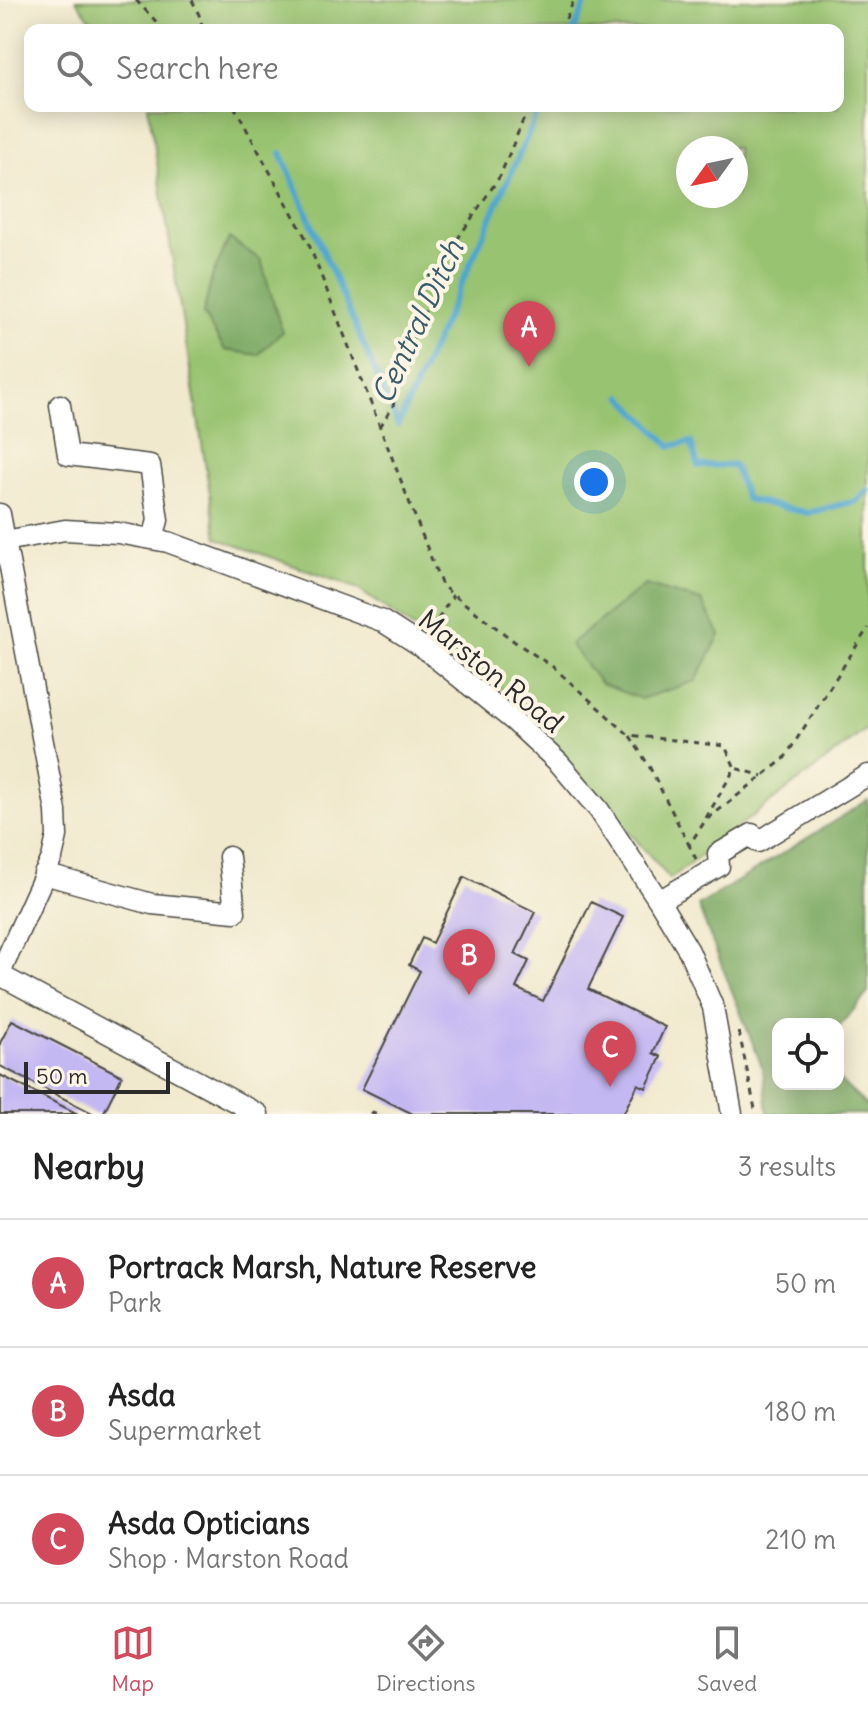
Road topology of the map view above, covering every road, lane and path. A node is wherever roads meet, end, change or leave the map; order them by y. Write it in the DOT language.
graph roads {
  1 [pos="136,0"];
  2 [pos="192,0"];
  3 [pos="574,0"];
  4 [pos="158,24"];
  5 [pos="201,24"];
  6 [pos="564,24"];
  7 [pos="237,112"];
  8 [pos="527,112"];
  9 [pos="60,405"];
  10 [pos="380,427"];
  11 [pos="0,514"];
  12 [pos="153,539"];
  13 [pos="5,541"];
  14 [pos="453,595"];
  15 [pos="868,628"];
  16 [pos="421,646"];
  17 [pos="629,735"];
  18 [pos="735,768"];
  19 [pos="868,775"];
  20 [pos="763,776"];
  21 [pos="705,821"];
  22 [pos="689,845"];
  23 [pos="229,857"];
  24 [pos="44,874"];
  25 [pos="700,877"];
  26 [pos="659,901"];
  27 [pos="0,974"];
  28 [pos="256,1113"];
  29 [pos="371,1114"];
  30 [pos="377,1114"];
  31 [pos="732,1114"];
  1 -- 4 [label="path"];
  2 -- 5 [label="path"];
  3 -- 6 [label="path"];
  7 -- 10 [label="path"];
  8 -- 10 [label="path"];
  9 -- 12 [label="street"];
  10 -- 14 [label="path"];
  11 -- 13 [label="street"];
  12 -- 13 [label="street, Marston Road"];
  12 -- 16 [label="street, Marston Road"];
  13 -- 24 [label="street"];
  14 -- 16 [label="path"];
  14 -- 17 [label="path"];
  15 -- 20 [label="path"];
  16 -- 26 [label="street, Marston Road"];
  17 -- 18 [label="path"];
  17 -- 22 [label="path"];
  18 -- 20 [label="path"];
  18 -- 21 [label="path"];
  19 -- 25 [label="street"];
  20 -- 21 [label="path"];
  21 -- 22 [label="path"];
  22 -- 25 [label="path"];
  23 -- 24 [label="street"];
  24 -- 27 [label="street"];
  25 -- 26 [label="street"];
  26 -- 31 [label="street, Marston Road"];
  27 -- 28 [label="street"];
  29 -- 30 [label="path"];
}
